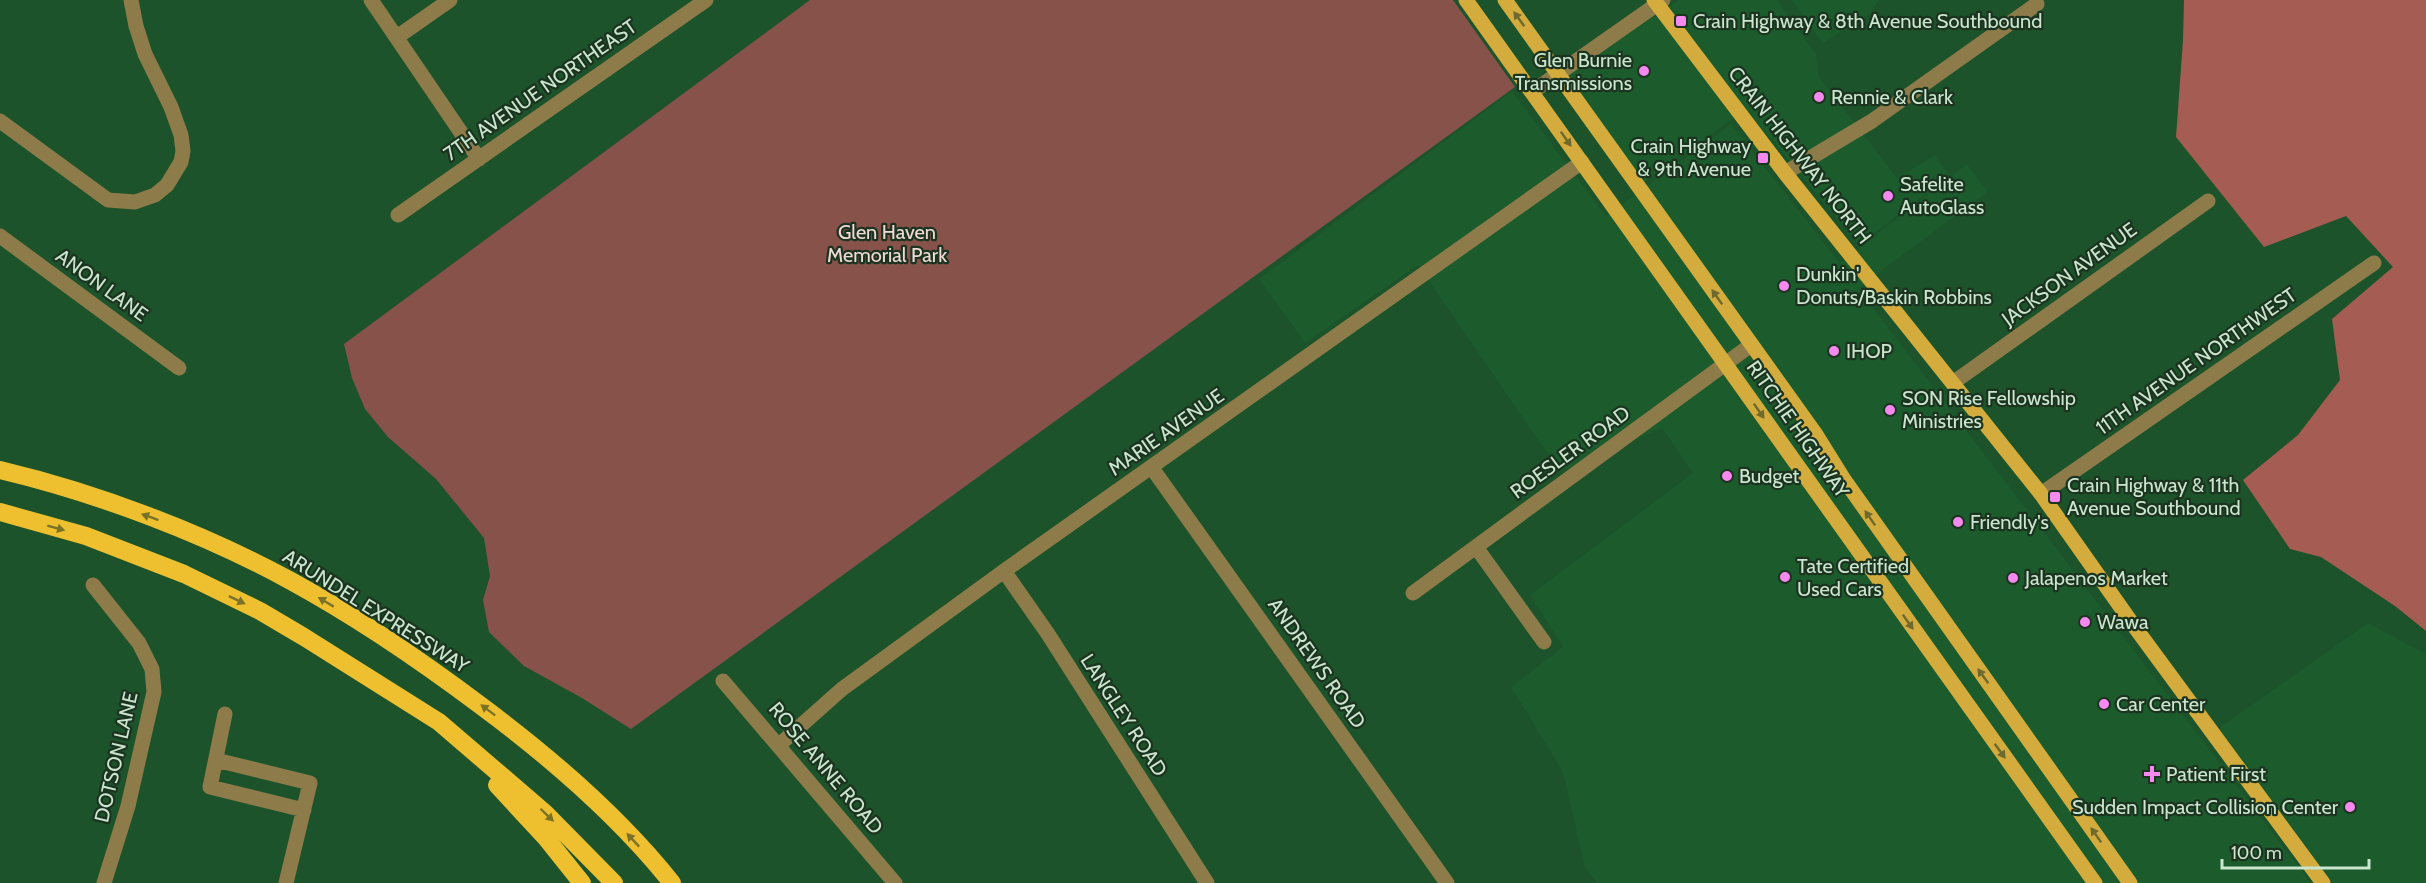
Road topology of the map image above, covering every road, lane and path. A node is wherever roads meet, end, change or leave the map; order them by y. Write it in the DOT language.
graph roads {
  1 [pos="130,0"];
  2 [pos="371,0"];
  3 [pos="450,0"];
  4 [pos="706,0"];
  5 [pos="1466,0"];
  6 [pos="1504,0"];
  7 [pos="1658,1"];
  8 [pos="2037,4"];
  9 [pos="397,37"];
  10 [pos="1558,73"];
  11 [pos="1532,92"];
  12 [pos="0,121"];
  13 [pos="479,159"];
  14 [pos="1582,162"];
  15 [pos="1785,172"];
  16 [pos="2208,201"];
  17 [pos="398,215"];
  18 [pos="0,236"];
  19 [pos="2374,262"];
  20 [pos="1751,345"];
  21 [pos="1725,363"];
  22 [pos="179,368"];
  23 [pos="1954,382"];
  24 [pos="1152,468"];
  25 [pos="0,470"];
  26 [pos="2041,494"];
  27 [pos="0,512"];
  28 [pos="1476,547"];
  29 [pos="1004,572"];
  30 [pos="93,585"];
  31 [pos="1413,592"];
  32 [pos="1544,642"];
  33 [pos="723,681"];
  34 [pos="225,714"];
  35 [pos="439,722"];
  36 [pos="779,745"];
  37 [pos="216,760"];
  38 [pos="304,810"];
  39 [pos="2322,882"];
  40 [pos="105,883"];
  41 [pos="286,883"];
  42 [pos="582,883"];
  43 [pos="614,883"];
  44 [pos="672,883"];
  45 [pos="896,883"];
  46 [pos="1207,883"];
  47 [pos="1447,883"];
  48 [pos="2095,883"];
  49 [pos="2130,883"];
  1 -- 12 [label="street"];
  2 -- 9 [label="street"];
  3 -- 9 [label="street"];
  4 -- 13 [label="street, 7TH AVENUE NORTHEAST"];
  5 -- 11 [label="main road, RITCHIE HIGHWAY"];
  10 -- 6 [label="main road, RITCHIE HIGHWAY, one-way"];
  7 -- 10 [label="street"];
  7 -- 15 [label="main road, CRAIN HIGHWAY NORTH"];
  8 -- 15 [label="street"];
  9 -- 13 [label="street"];
  10 -- 11 [label="street"];
  20 -- 10 [label="main road, RITCHIE HIGHWAY, one-way"];
  11 -- 14 [label="main road, RITCHIE HIGHWAY, one-way"];
  13 -- 17 [label="street, 7TH AVENUE NORTHEAST"];
  14 -- 21 [label="main road, RITCHIE HIGHWAY"];
  14 -- 24 [label="street, MARIE AVENUE"];
  15 -- 23 [label="main road, CRAIN HIGHWAY NORTH"];
  16 -- 23 [label="street, JACKSON AVENUE"];
  18 -- 22 [label="street, ANON LANE"];
  19 -- 26 [label="street, 11TH AVENUE NORTHWEST"];
  20 -- 21 [label="street, ROESLER ROAD"];
  49 -- 20 [label="main road, RITCHIE HIGHWAY, one-way"];
  21 -- 28 [label="street, ROESLER ROAD"];
  21 -- 48 [label="main road, RITCHIE HIGHWAY, one-way"];
  23 -- 26 [label="main road, CRAIN HIGHWAY NORTH"];
  24 -- 29 [label="street, MARIE AVENUE"];
  24 -- 47 [label="street, ANDREWS ROAD"];
  44 -- 25 [label="highway, ARUNDEL EXPRESSWAY, one-way"];
  26 -- 39 [label="main road, CRAIN HIGHWAY NORTH"];
  27 -- 35 [label="highway, one-way"];
  28 -- 31 [label="street, ROESLER ROAD"];
  28 -- 32 [label="street"];
  29 -- 36 [label="street, MARIE AVENUE"];
  29 -- 46 [label="street, LANGLEY ROAD"];
  30 -- 40 [label="street, DOTSON LANE"];
  33 -- 36 [label="street, ROSE ANNE ROAD"];
  34 -- 37 [label="street"];
  35 -- 42 [label="highway"];
  35 -- 43 [label="highway, one-way"];
  36 -- 45 [label="street, ROSE ANNE ROAD"];
  37 -- 38 [label="street"];
  37 -- 38 [label="street"];
  38 -- 41 [label="street"];
}
